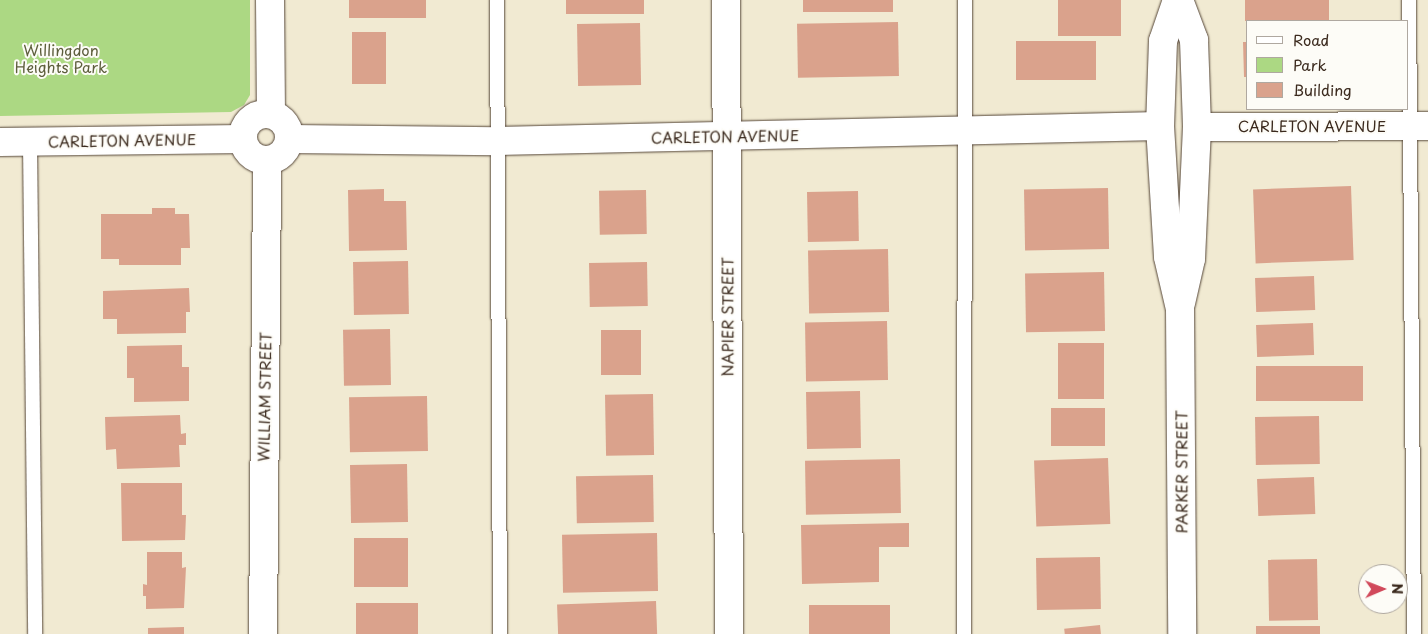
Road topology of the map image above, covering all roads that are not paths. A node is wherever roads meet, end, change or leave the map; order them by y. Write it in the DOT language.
graph roads {
  1 [pos="270,0"];
  2 [pos="497,0"];
  3 [pos="726,0"];
  4 [pos="965,0"];
  5 [pos="1178,0"];
  6 [pos="1409,0"];
  7 [pos="271,114"];
  8 [pos="1160,126"];
  9 [pos="1419,126"];
  10 [pos="1197,127"];
  11 [pos="966,131"];
  12 [pos="726,136"];
  13 [pos="243,139"];
  14 [pos="290,139"];
  15 [pos="497,141"];
  16 [pos="0,142"];
  17 [pos="30,142"];
  18 [pos="267,161"];
  19 [pos="1180,309"];
  20 [pos="35,634"];
  21 [pos="264,634"];
  22 [pos="500,634"];
  23 [pos="729,634"];
  24 [pos="964,634"];
  25 [pos="1182,634"];
  26 [pos="1414,634"];
  1 -- 7 [label="street"];
  2 -- 15 [label="lane"];
  3 -- 12 [label="street, NAPIER STREET"];
  4 -- 11 [label="lane"];
  5 -- 8 [label="street, PARKER STREET"];
  5 -- 10 [label="street, PARKER STREET"];
  6 -- 9 [label="lane"];
  7 -- 13 [label="street"];
  7 -- 14 [label="street"];
  8 -- 11 [label="street, CARLETON AVENUE"];
  8 -- 19 [label="street, PARKER STREET"];
  9 -- 10 [label="street, CARLETON AVENUE"];
  9 -- 26 [label="lane"];
  10 -- 19 [label="street, PARKER STREET"];
  11 -- 12 [label="street, CARLETON AVENUE"];
  11 -- 24 [label="lane"];
  12 -- 15 [label="street, CARLETON AVENUE"];
  12 -- 23 [label="street, NAPIER STREET"];
  13 -- 17 [label="street, CARLETON AVENUE"];
  13 -- 18 [label="street"];
  14 -- 15 [label="street, CARLETON AVENUE"];
  14 -- 18 [label="street"];
  15 -- 22 [label="lane"];
  16 -- 17 [label="street, CARLETON AVENUE"];
  17 -- 20 [label="lane"];
  18 -- 21 [label="street, WILLIAM STREET"];
  19 -- 25 [label="street, PARKER STREET"];
}
